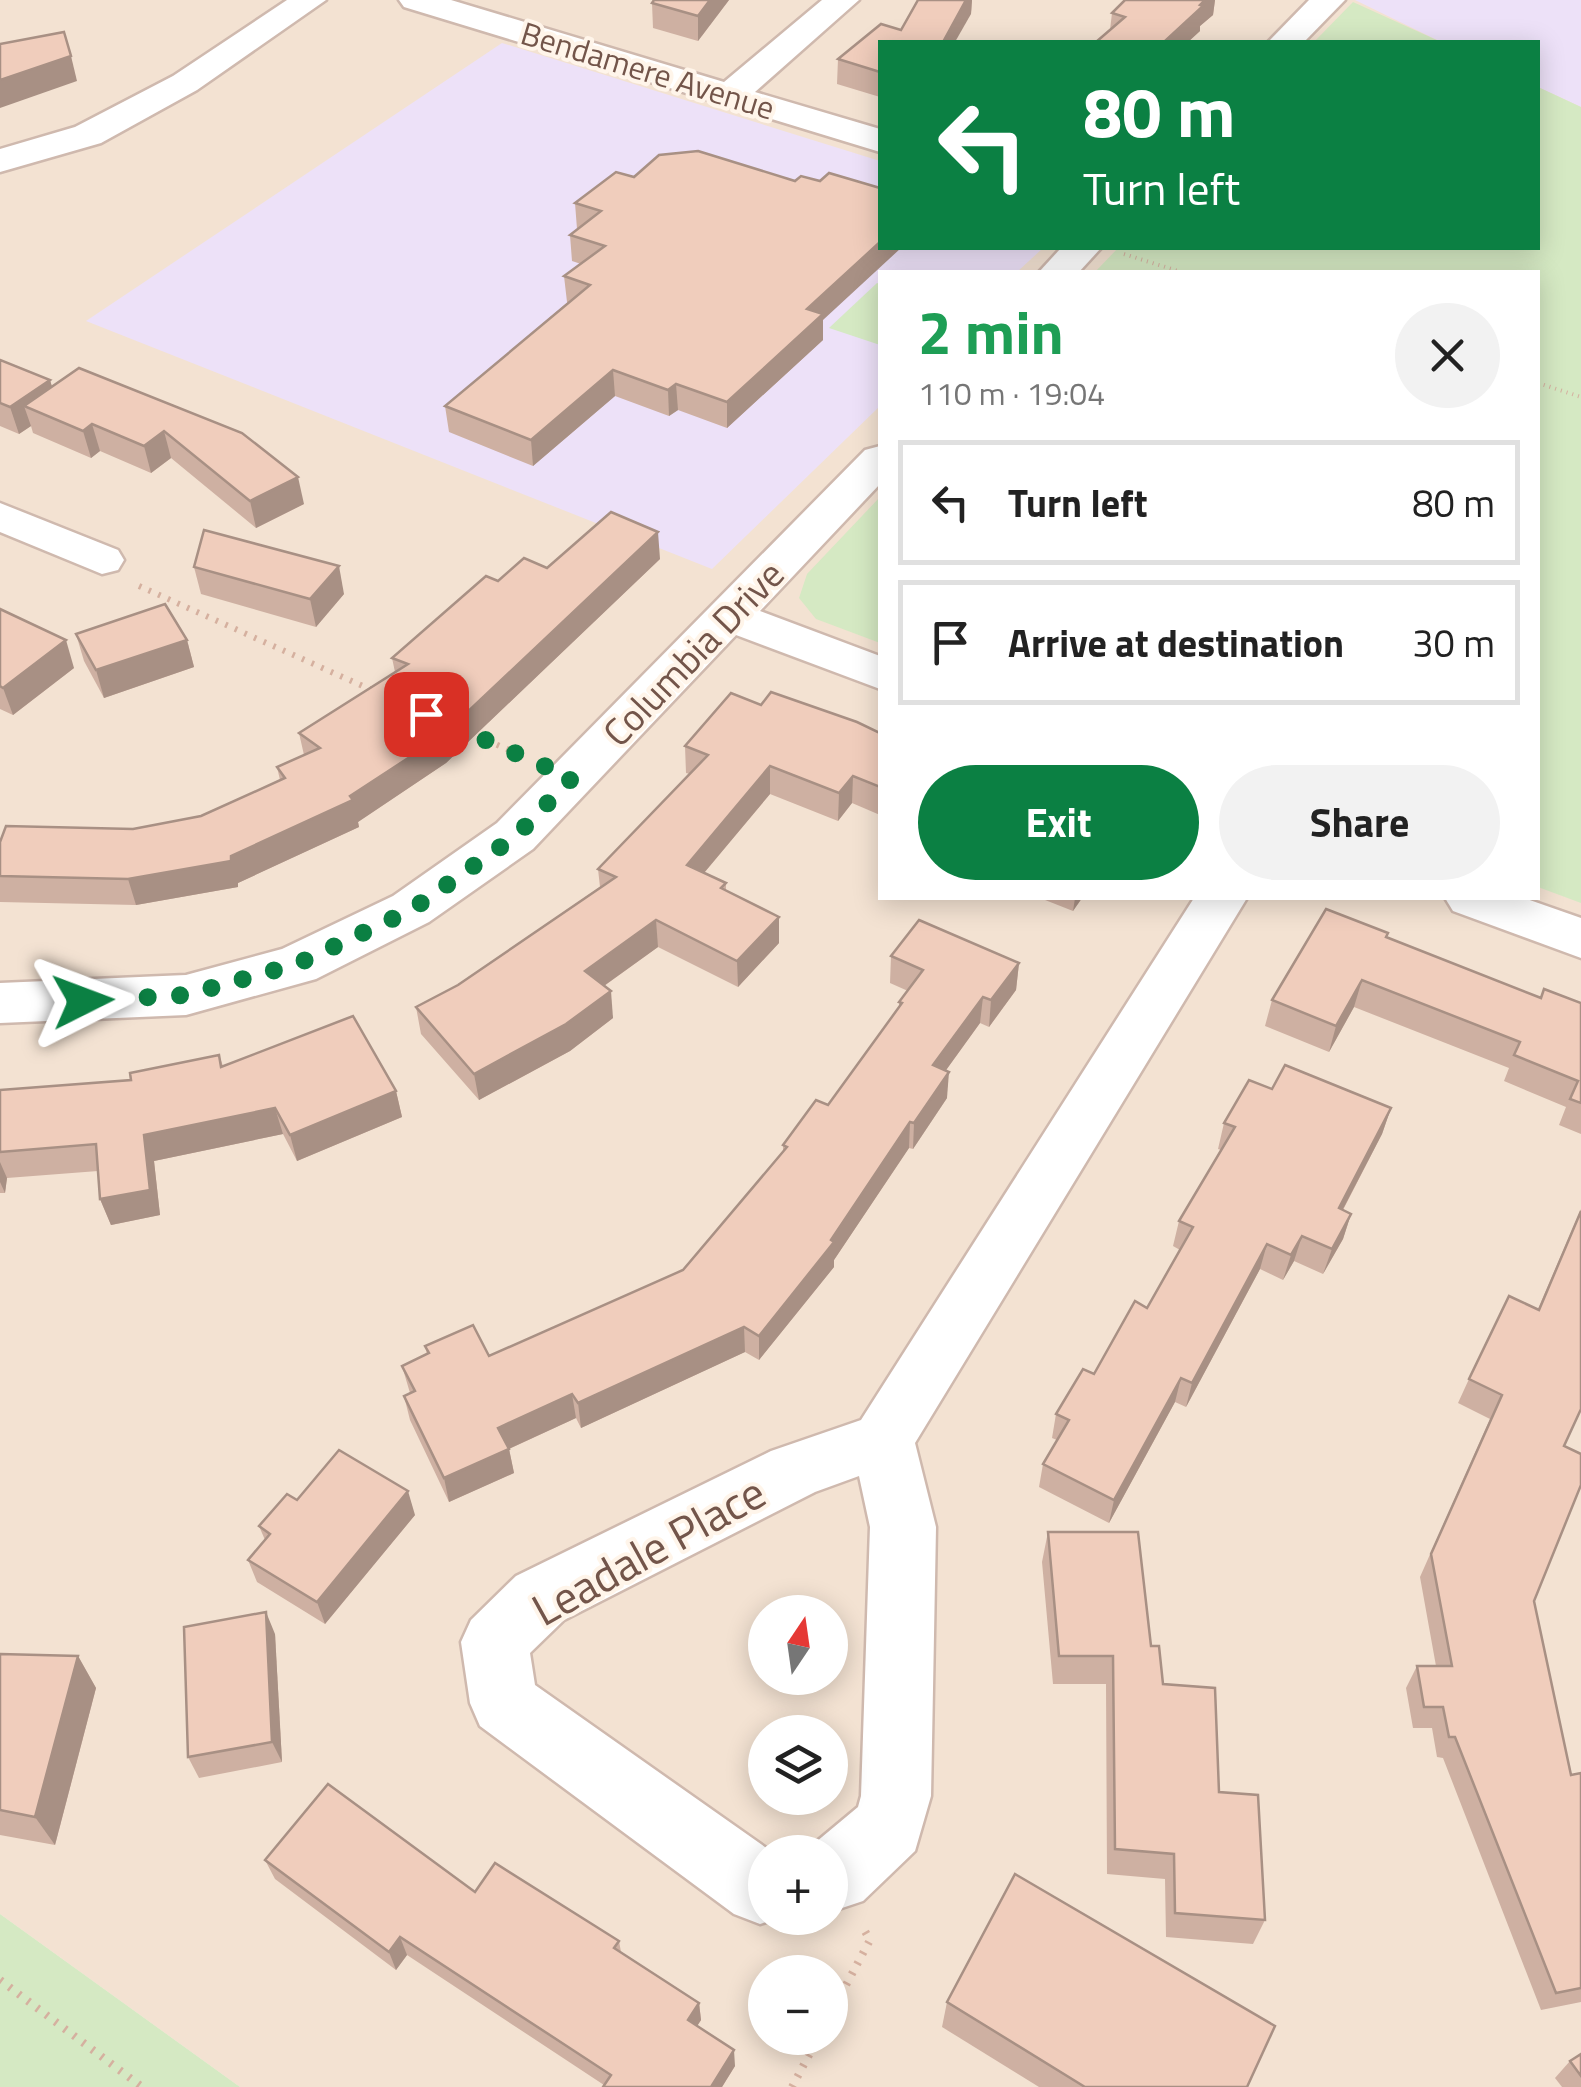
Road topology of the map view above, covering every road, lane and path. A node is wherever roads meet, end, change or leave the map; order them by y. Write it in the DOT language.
graph roads {
  1 [pos="309,0"];
  2 [pos="416,0"];
  3 [pos="842,0"];
  4 [pos="1328,0"];
  5 [pos="1287,40"];
  6 [pos="731,94"];
  7 [pos="878,140"];
  8 [pos="0,161"];
  9 [pos="1080,250"];
  10 [pos="1124,250"];
  11 [pos="1060,270"];
  12 [pos="1174,270"];
  13 [pos="1540,384"];
  14 [pos="1581,396"];
  15 [pos="878,461"];
  16 [pos="0,516"];
  17 [pos="102,560"];
  18 [pos="730,616"];
  19 [pos="878,673"];
  20 [pos="390,698"];
  21 [pos="462,730"];
  22 [pos="572,778"];
  23 [pos="1220,900"];
  24 [pos="1475,900"];
  25 [pos="1581,939"];
  26 [pos="0,1004"];
  27 [pos="884,1440"];
  28 [pos="848,1864"];
  29 [pos="748,1879"];
  30 [pos="848,1901"];
  31 [pos="0,1980"];
  32 [pos="848,1981"];
  33 [pos="809,2055"];
  34 [pos="142,2087"];
  35 [pos="792,2087"];
  1 -- 8 [label="street"];
  2 -- 6 [label="street, Bendamere Avenue"];
  3 -- 6 [label="street"];
  4 -- 5 [label="street"];
  6 -- 7 [label="street, Bendamere Avenue"];
  9 -- 11 [label="street"];
  10 -- 12 [label="path"];
  13 -- 14 [label="path"];
  15 -- 18 [label="street, Columbia Drive"];
  16 -- 17 [label="street"];
  17 -- 20 [label="path"];
  18 -- 19 [label="street"];
  18 -- 22 [label="street, Columbia Drive"];
  21 -- 22 [label="path"];
  22 -- 26 [label="street, Columbia Drive"];
  23 -- 27 [label="street"];
  24 -- 25 [label="street"];
  27 -- 28 [label="street"];
  27 -- 29 [label="street, Leadale Place"];
  30 -- 32 [label="path"];
  31 -- 34 [label="path"];
  33 -- 35 [label="path"];
}
